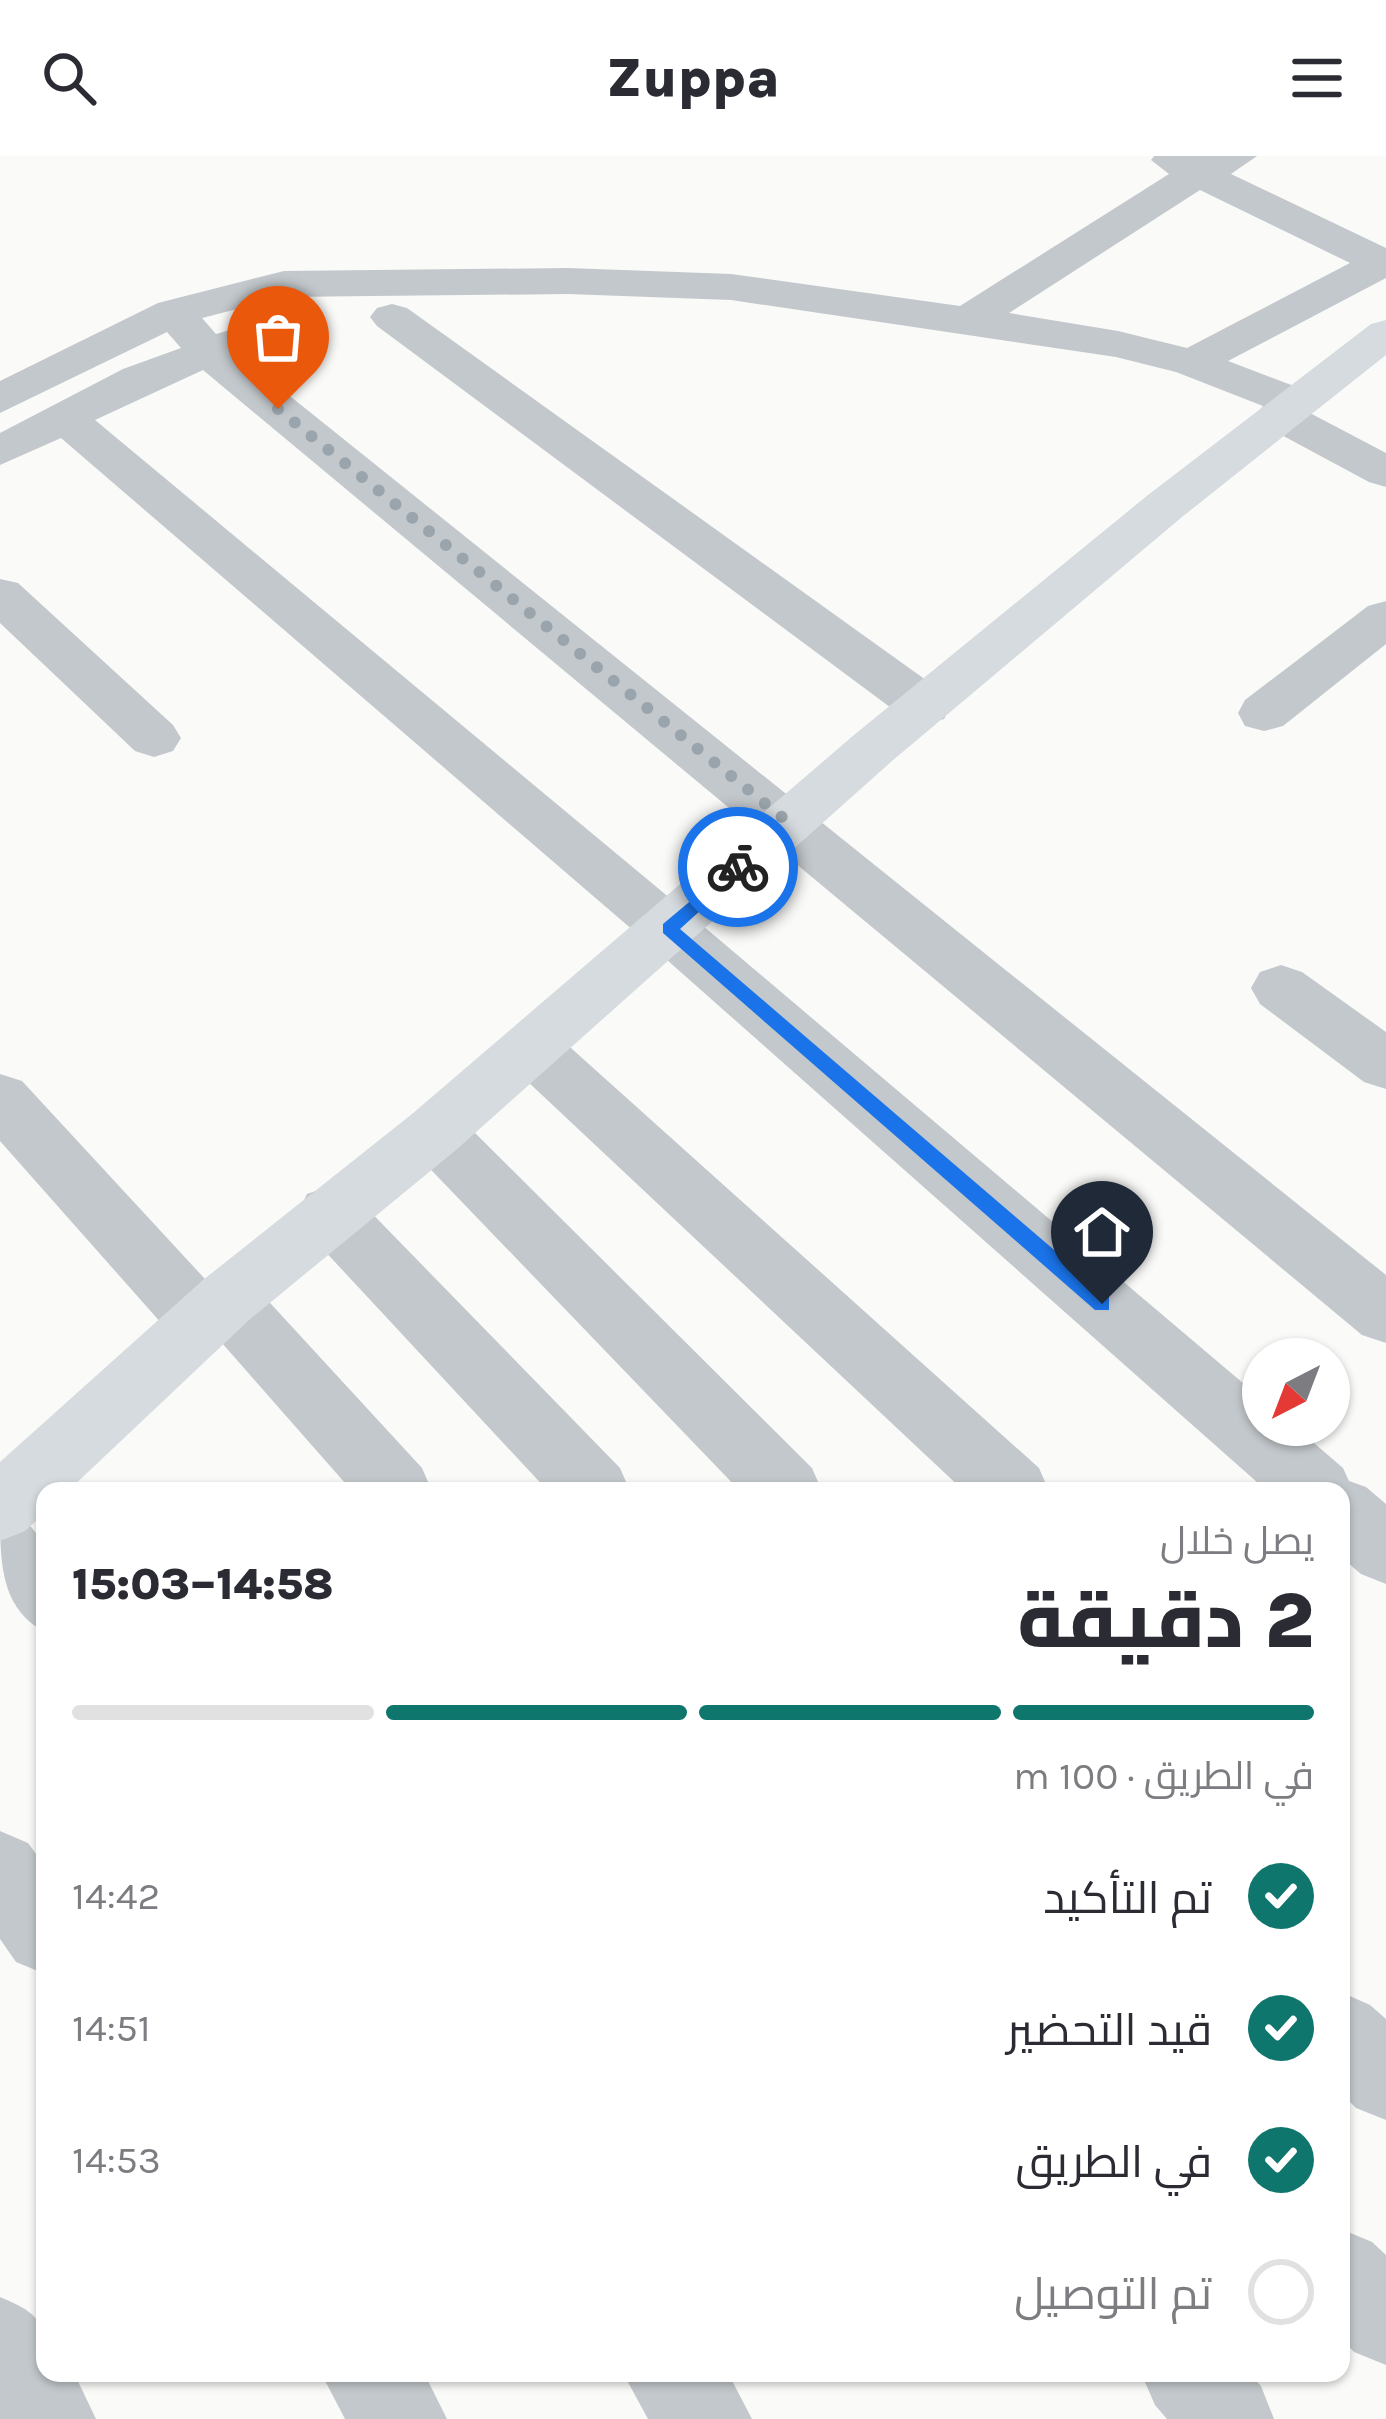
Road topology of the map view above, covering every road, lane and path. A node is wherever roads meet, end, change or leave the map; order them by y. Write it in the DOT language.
graph roads {
  1 [pos="1199,162"];
  2 [pos="1385,262"];
  3 [pos="392,317"];
  4 [pos="969,320"];
  5 [pos="324,325"];
  6 [pos="1022,328"];
  7 [pos="278,332"];
  8 [pos="191,333"];
  9 [pos="1386,333"];
  10 [pos="1192,363"];
  11 [pos="0,399"];
  12 [pos="1292,404"];
  13 [pos="64,417"];
  14 [pos="1386,438"];
  15 [pos="0,451"];
  16 [pos="1386,472"];
  17 [pos="0,595"];
  18 [pos="1386,618"];
  19 [pos="925,706"];
  20 [pos="1264,713"];
  21 [pos="154,738"];
  22 [pos="788,822"];
  23 [pos="669,929"];
  24 [pos="1281,988"];
  25 [pos="531,1048"];
  26 [pos="1386,1065"];
  27 [pos="0,1100"];
  28 [pos="434,1132"];
  29 [pos="330,1213"];
  30 [pos="214,1310"];
  31 [pos="1386,1314"];
  32 [pos="388,1482"];
  33 [pos="586,1482"];
  34 [pos="778,1482"];
  35 [pos="1004,1482"];
  36 [pos="1308,1482"];
  37 [pos="0,1508"];
  38 [pos="1350,1518"];
  39 [pos="0,1541"];
  40 [pos="1386,1550"];
  41 [pos="36,1586"];
  42 [pos="0,1871"];
  43 [pos="36,1921"];
  44 [pos="1350,2043"];
  45 [pos="1386,2078"];
  46 [pos="1350,2282"];
  47 [pos="1386,2320"];
  48 [pos="0,2342"];
  49 [pos="374,2382"];
  50 [pos="676,2382"];
  51 [pos="1195,2382"];
  52 [pos="50,2419"];
  53 [pos="401,2419"];
  54 [pos="706,2419"];
  55 [pos="1228,2419"];
  1 -- 2 [label="street"];
  1 -- 4 [label="street"];
  2 -- 10 [label="street"];
  3 -- 5 [label="street"];
  3 -- 6 [label="street"];
  3 -- 19 [label="street"];
  4 -- 6 [label="street"];
  4 -- 8 [label="street"];
  6 -- 10 [label="street"];
  7 -- 8 [label="street"];
  8 -- 11 [label="street"];
  8 -- 13 [label="street"];
  8 -- 22 [label="street"];
  9 -- 12 [label="main road"];
  10 -- 12 [label="street"];
  12 -- 14 [label="street"];
  12 -- 16 [label="street"];
  12 -- 19 [label="main road"];
  13 -- 15 [label="street"];
  13 -- 23 [label="street"];
  17 -- 21 [label="street"];
  18 -- 20 [label="street"];
  19 -- 22 [label="main road"];
  22 -- 23 [label="main road"];
  22 -- 31 [label="street"];
  23 -- 25 [label="main road"];
  23 -- 36 [label="street"];
  24 -- 26 [label="street"];
  25 -- 28 [label="main road"];
  25 -- 35 [label="street"];
  27 -- 30 [label="street"];
  28 -- 29 [label="main road"];
  28 -- 34 [label="street"];
  29 -- 30 [label="main road"];
  29 -- 33 [label="street"];
  30 -- 32 [label="street"];
  30 -- 37 [label="main road"];
  38 -- 40 [label="street"];
  39 -- 41 [label="street"];
  42 -- 43 [label="street"];
  44 -- 45 [label="street"];
  46 -- 47 [label="street"];
  48 -- 52 [label="street"];
  49 -- 53 [label="street"];
  50 -- 54 [label="street"];
  51 -- 55 [label="street"];
}
